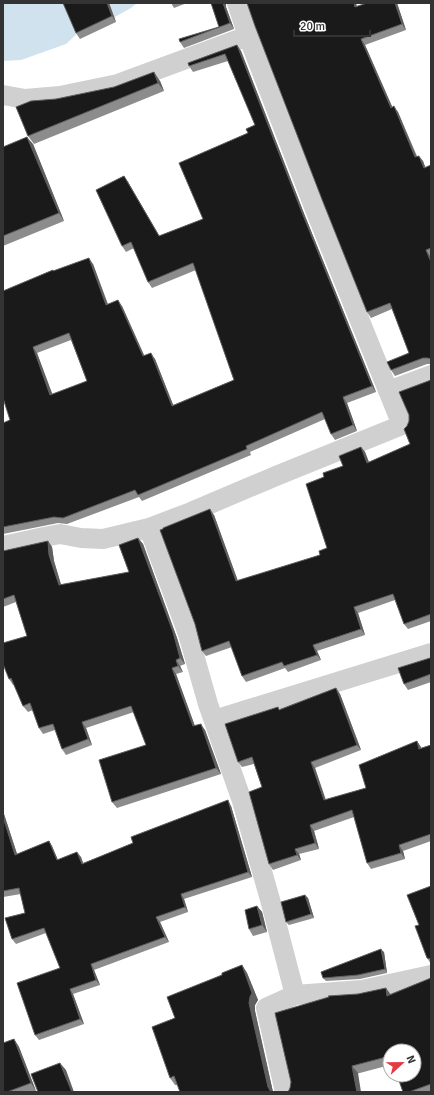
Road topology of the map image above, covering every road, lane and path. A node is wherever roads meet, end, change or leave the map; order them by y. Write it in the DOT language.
graph roads {
  1 [pos="237,3"];
  2 [pos="248,36"];
  3 [pos="3,95"];
  4 [pos="431,375"];
  5 [pos="388,390"];
  6 [pos="150,528"];
  7 [pos="3,546"];
  8 [pos="431,653"];
  9 [pos="214,720"];
  10 [pos="431,976"];
  11 [pos="294,995"];
  12 [pos="284,1092"];
  1 -- 2 [label="street"];
  2 -- 3 [label="street"];
  2 -- 5 [label="street"];
  4 -- 5 [label="street"];
  5 -- 6 [label="street"];
  6 -- 7 [label="street"];
  6 -- 9 [label="street"];
  8 -- 9 [label="street"];
  9 -- 11 [label="street"];
  10 -- 11 [label="street"];
  11 -- 12 [label="street"];
}
